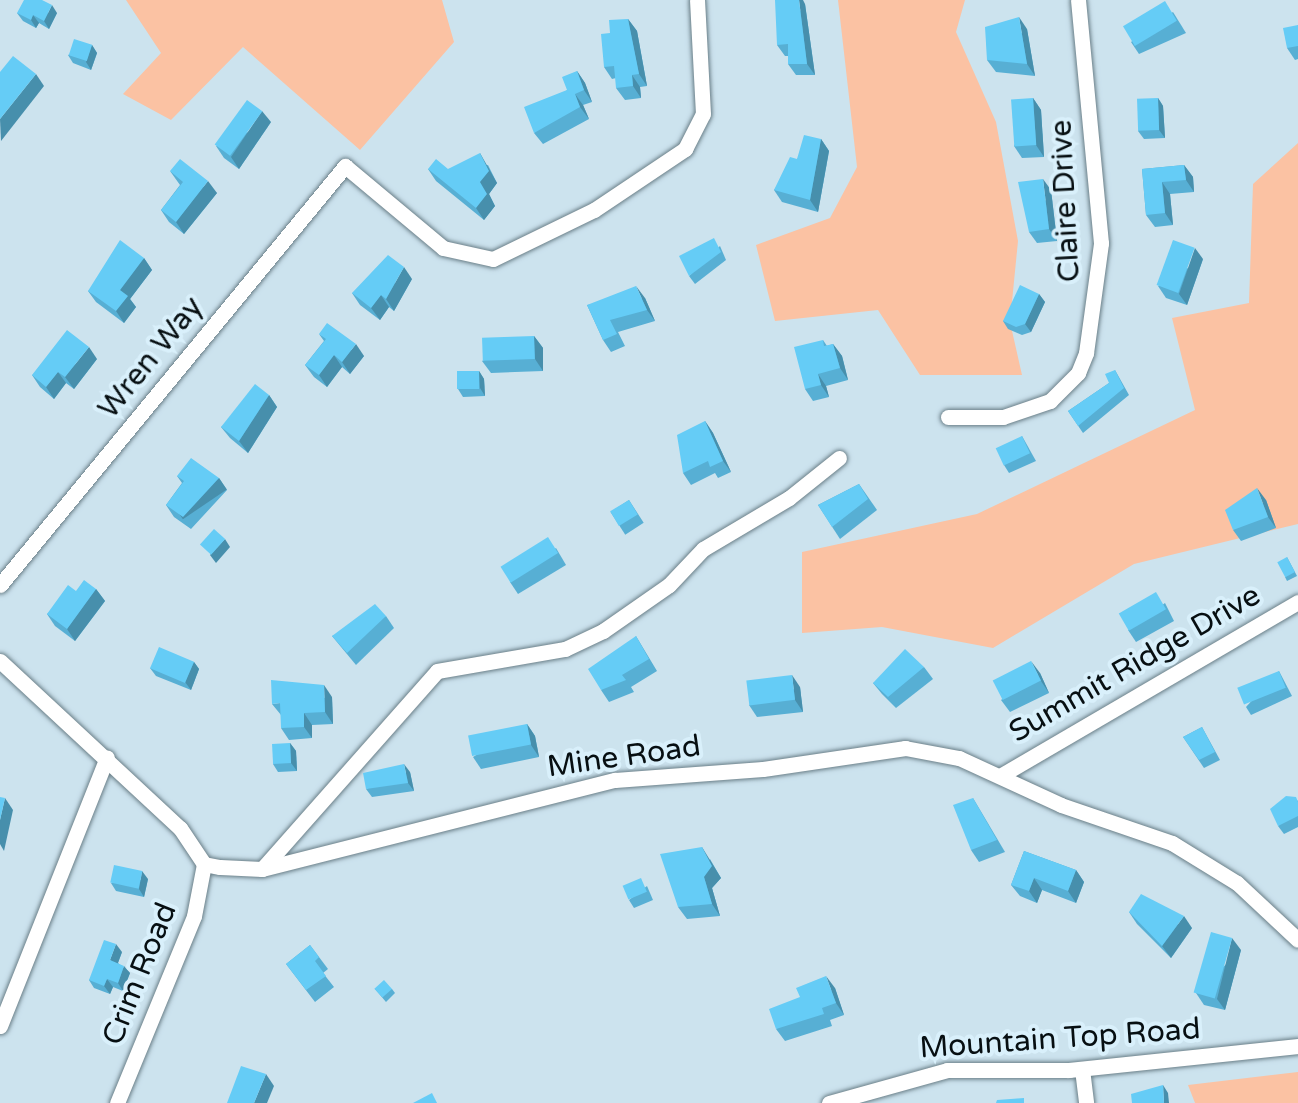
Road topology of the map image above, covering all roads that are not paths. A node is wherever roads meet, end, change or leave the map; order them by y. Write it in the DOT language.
graph roads {
  1 [pos="697,0"];
  2 [pos="1078,0"];
  3 [pos="948,417"];
  4 [pos="839,458"];
  5 [pos="0,585"];
  6 [pos="1298,602"];
  7 [pos="0,661"];
  8 [pos="107,757"];
  9 [pos="1000,776"];
  10 [pos="204,864"];
  11 [pos="262,869"];
  12 [pos="1298,940"];
  13 [pos="0,1026"];
  14 [pos="1298,1046"];
  15 [pos="1082,1069"];
  16 [pos="117,1103"];
  17 [pos="829,1103"];
  18 [pos="1086,1103"];
  1 -- 5 [label="street, Wren Way"];
  2 -- 3 [label="street, Claire Drive"];
  4 -- 11 [label="street"];
  6 -- 9 [label="street, Summit Ridge Drive"];
  7 -- 8 [label="street"];
  8 -- 10 [label="street"];
  8 -- 13 [label="street"];
  9 -- 11 [label="street, Mine Road"];
  9 -- 12 [label="street, Mine Road"];
  10 -- 11 [label="street, Mine Road"];
  10 -- 16 [label="street, Crim Road"];
  14 -- 15 [label="street, Mountain Top Road"];
  15 -- 17 [label="street, Mountain Top Road"];
  15 -- 18 [label="street"];
}
